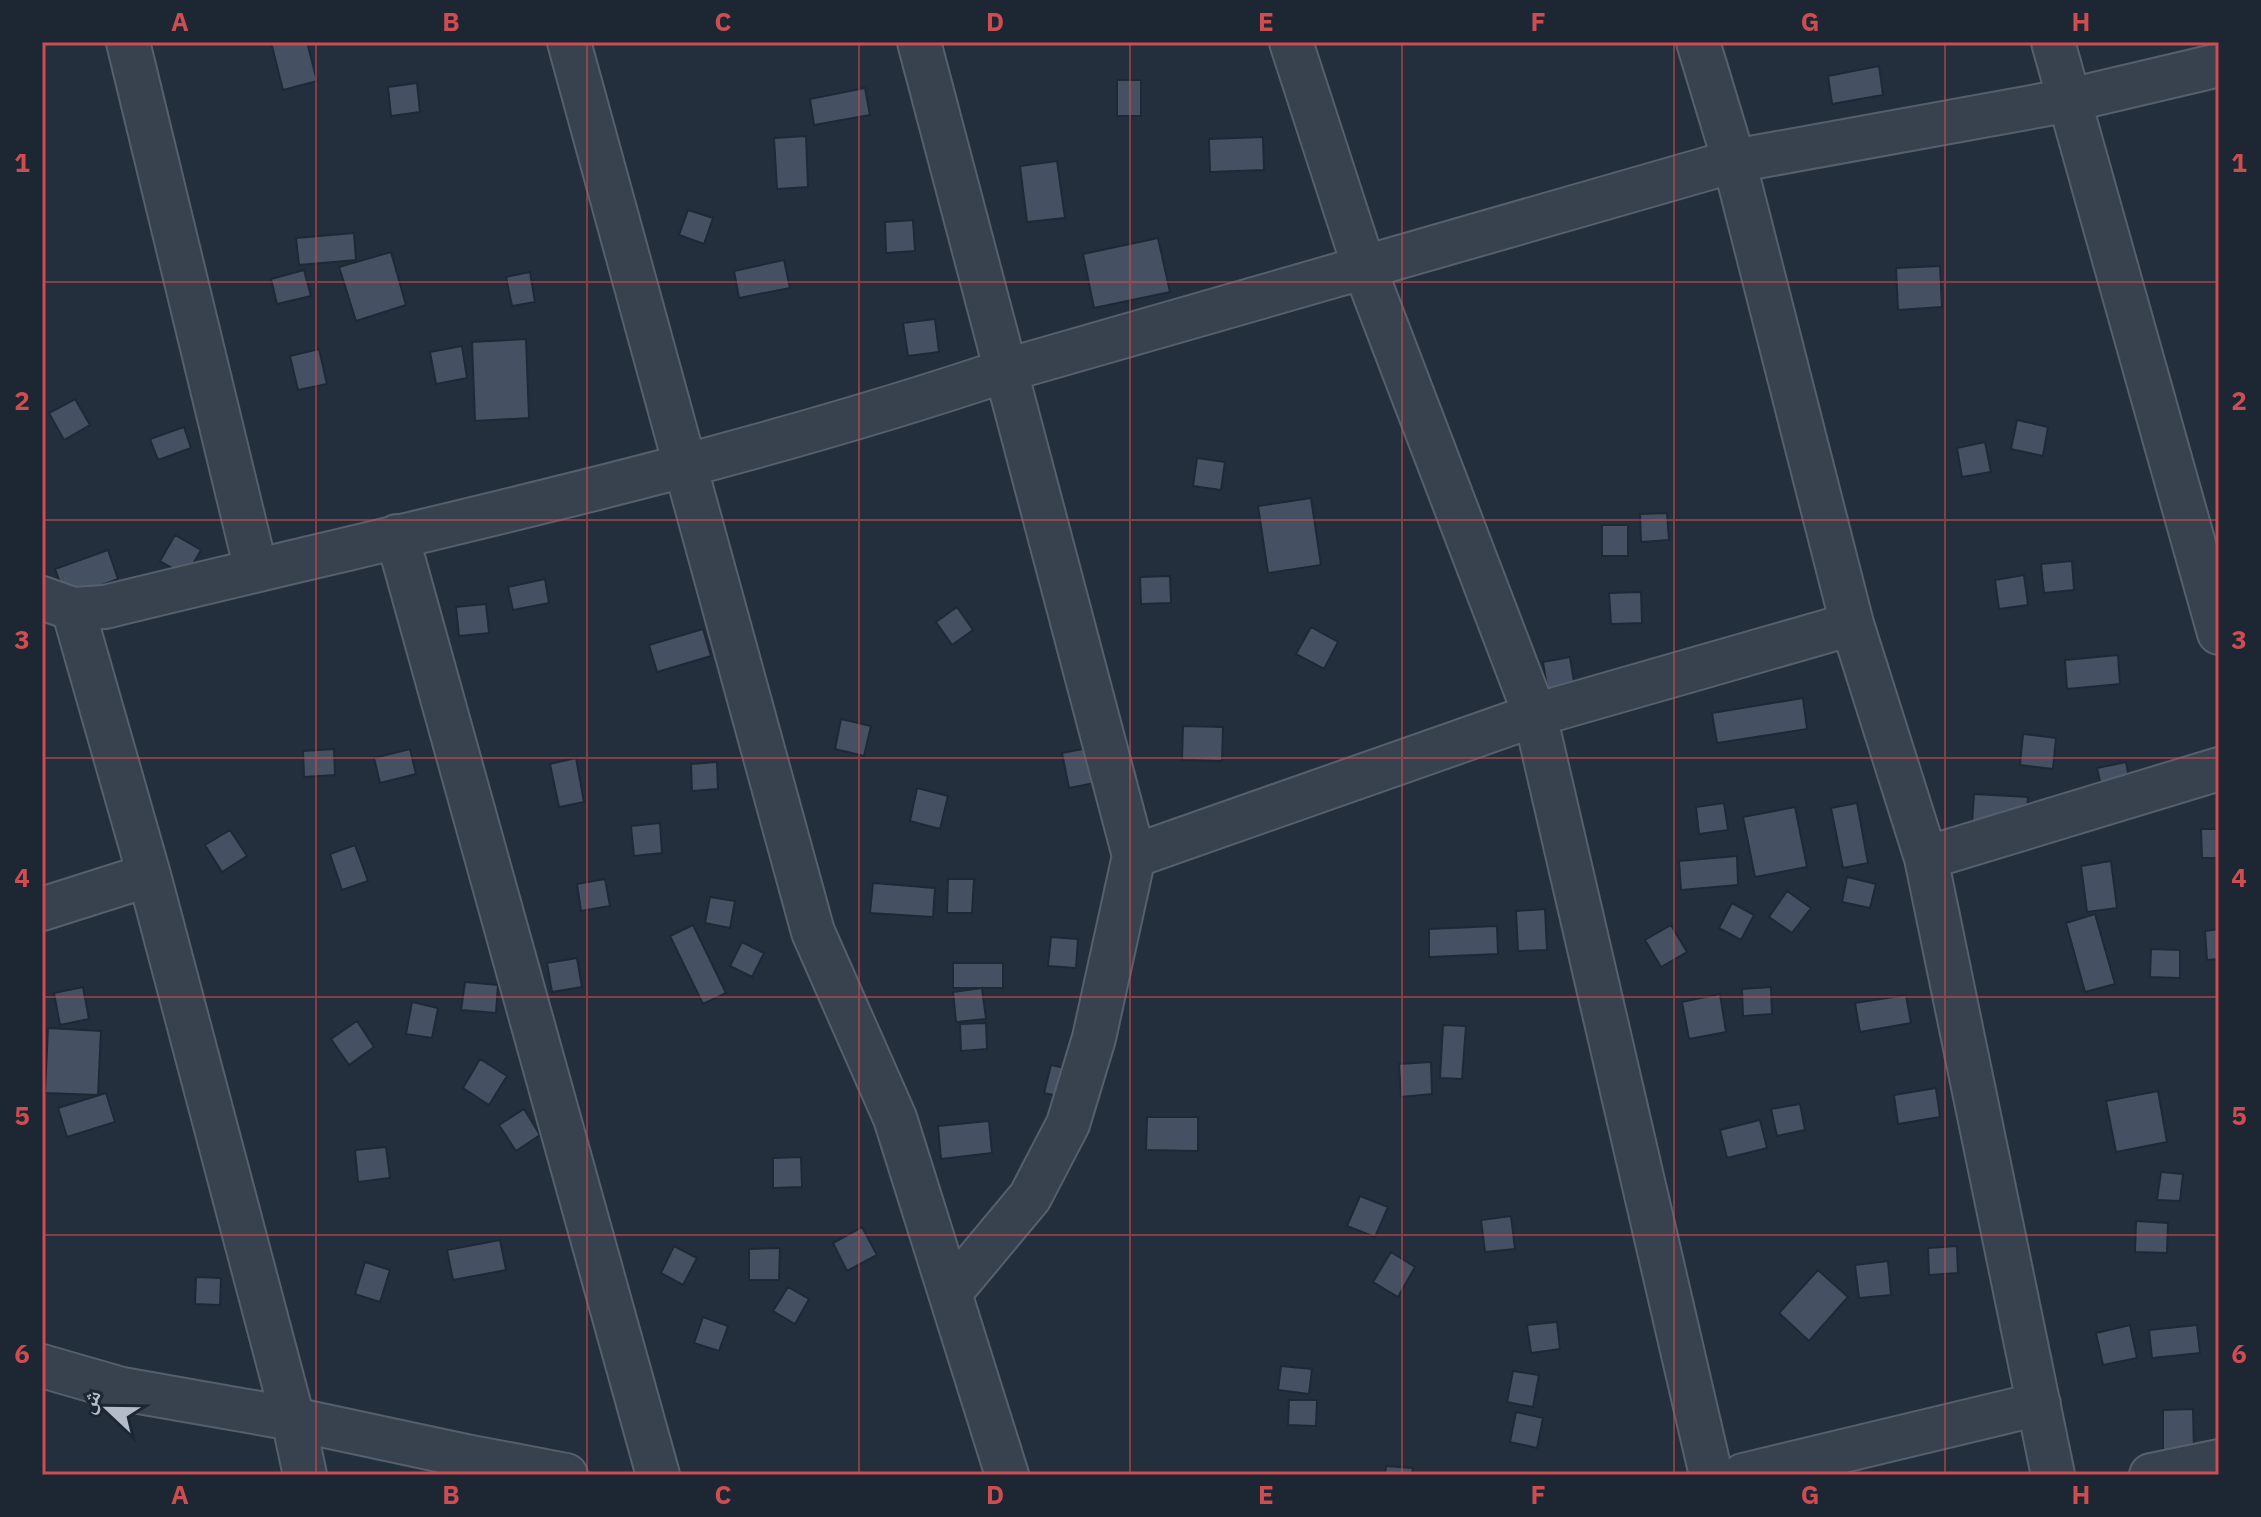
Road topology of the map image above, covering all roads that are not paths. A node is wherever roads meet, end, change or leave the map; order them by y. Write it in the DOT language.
graph roads {
  1 [pos="128,42"];
  2 [pos="569,42"];
  3 [pos="919,42"];
  4 [pos="1291,42"];
  5 [pos="1698,42"];
  6 [pos="2053,42"];
  7 [pos="2219,65"];
  8 [pos="2070,100"];
  9 [pos="1734,161"];
  10 [pos="1364,267"];
  11 [pos="1007,370"];
  12 [pos="685,466"];
  13 [pos="397,536"];
  14 [pos="256,570"];
  15 [pos="58,604"];
  16 [pos="1852,624"];
  17 [pos="2219,633"];
  18 [pos="1535,715"];
  19 [pos="2219,769"];
  20 [pos="1134,856"];
  21 [pos="1926,858"];
  22 [pos="149,875"];
  23 [pos="42,909"];
  24 [pos="950,1293"];
  25 [pos="42,1366"];
  26 [pos="2039,1404"];
  27 [pos="293,1419"];
  28 [pos="2219,1461"];
  29 [pos="305,1475"];
  30 [pos="566,1475"];
  31 [pos="658,1475"];
  32 [pos="1007,1475"];
  33 [pos="1711,1475"];
  34 [pos="1743,1475"];
  35 [pos="2053,1475"];
  36 [pos="2151,1475"];
  1 -- 14 [label="street"];
  2 -- 12 [label="street"];
  3 -- 11 [label="street"];
  4 -- 10 [label="street"];
  5 -- 9 [label="street"];
  6 -- 8 [label="street"];
  7 -- 8 [label="street"];
  8 -- 9 [label="street"];
  8 -- 17 [label="street"];
  9 -- 10 [label="street"];
  9 -- 16 [label="street"];
  10 -- 11 [label="street"];
  10 -- 18 [label="street"];
  11 -- 12 [label="street"];
  11 -- 20 [label="street"];
  12 -- 13 [label="street"];
  12 -- 24 [label="street"];
  13 -- 14 [label="street"];
  13 -- 31 [label="street"];
  14 -- 15 [label="street"];
  15 -- 22 [label="street"];
  16 -- 18 [label="street"];
  16 -- 21 [label="street"];
  18 -- 20 [label="street"];
  18 -- 33 [label="street"];
  19 -- 21 [label="street"];
  20 -- 24 [label="street"];
  21 -- 26 [label="street"];
  22 -- 23 [label="street"];
  22 -- 27 [label="street"];
  24 -- 32 [label="street"];
  25 -- 27 [label="street"];
  26 -- 34 [label="street"];
  26 -- 35 [label="street"];
  27 -- 29 [label="street"];
  27 -- 30 [label="street"];
  28 -- 36 [label="street"];
}
